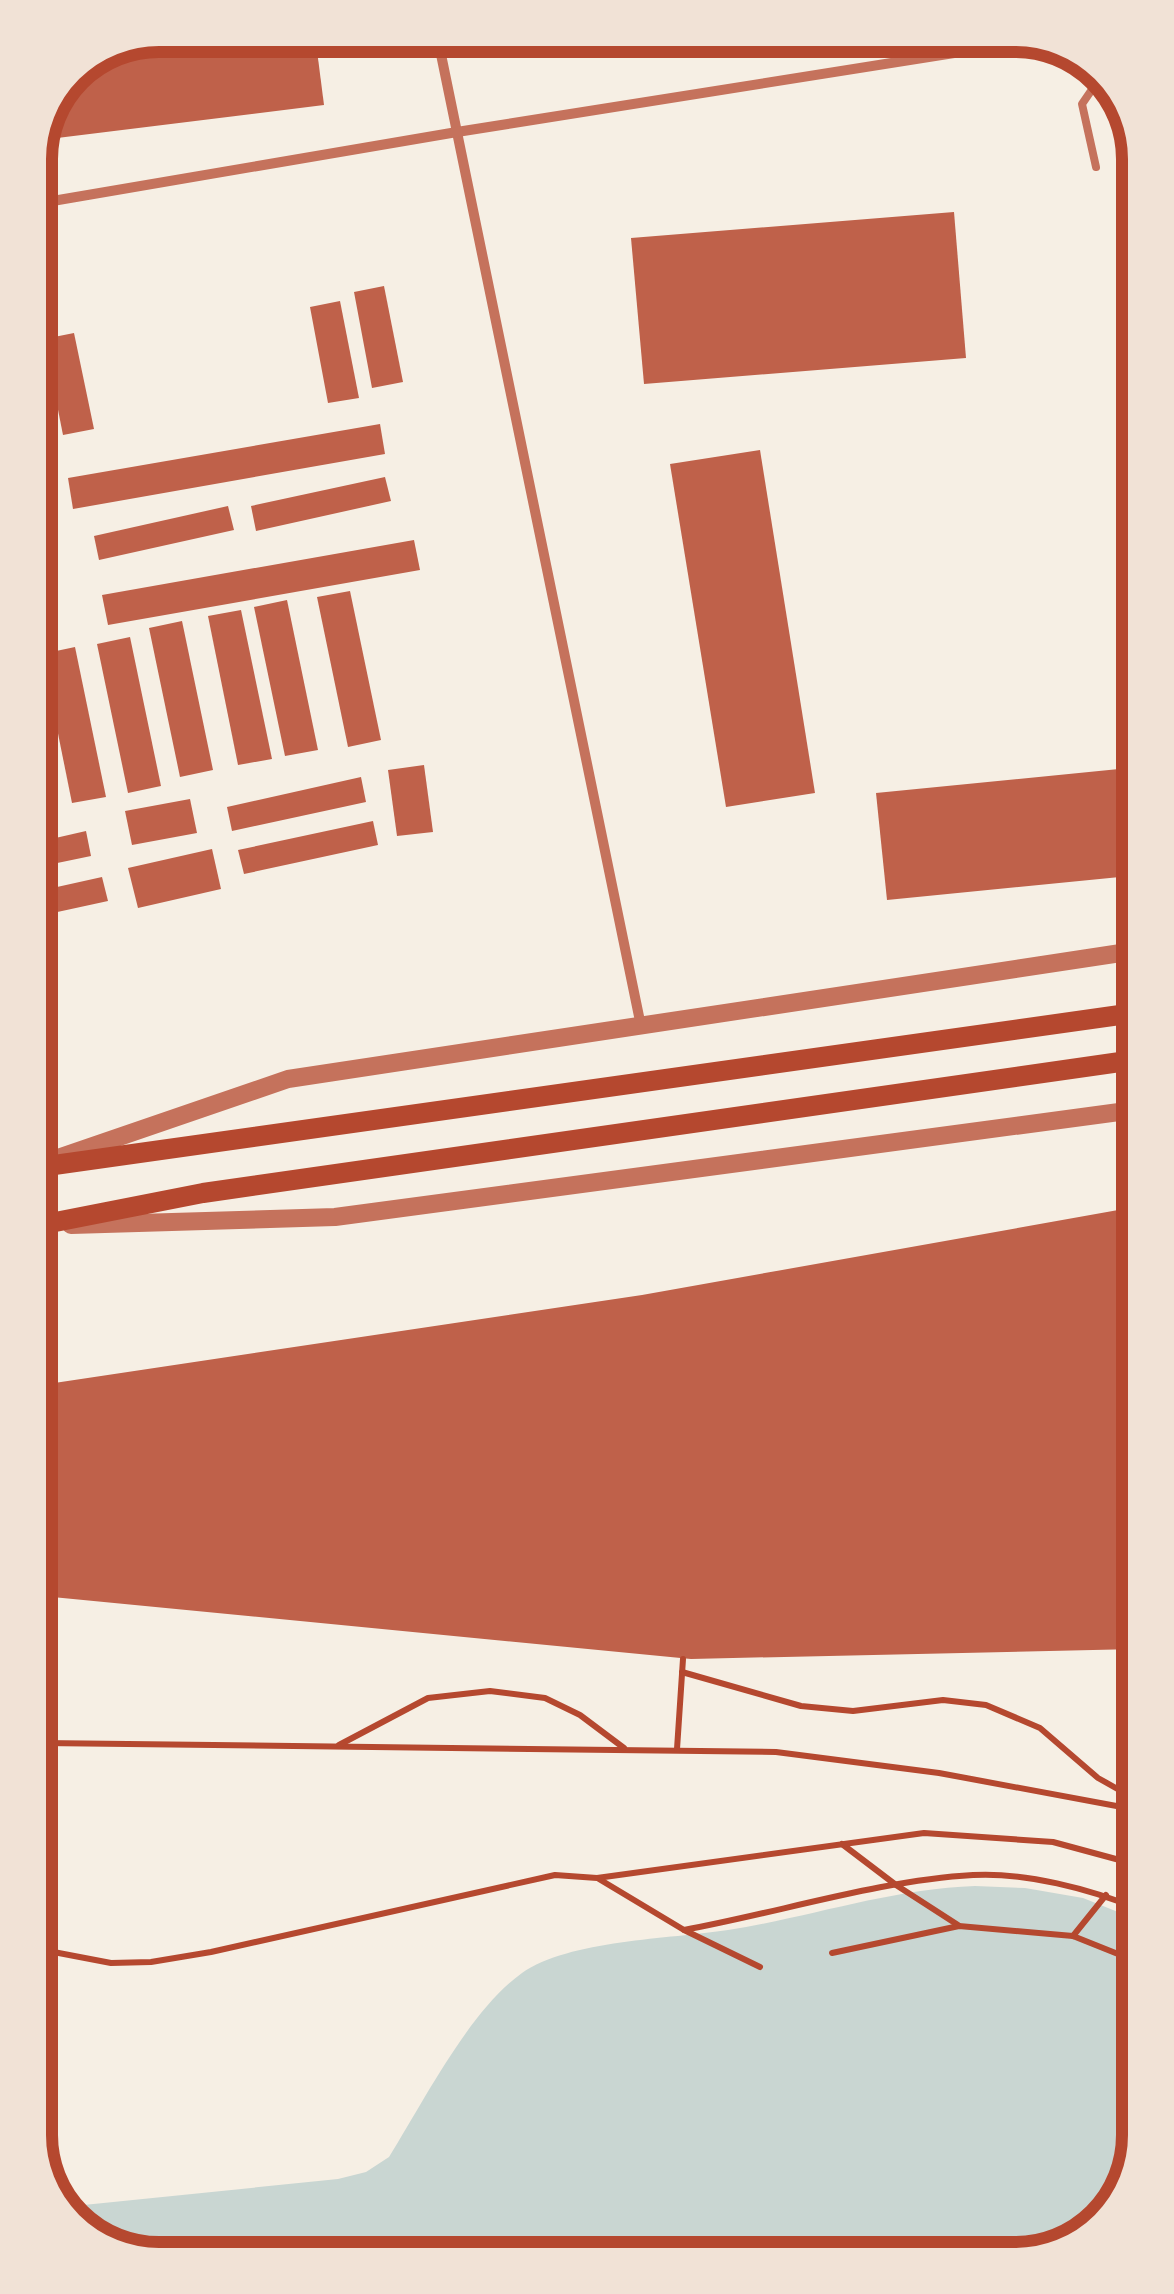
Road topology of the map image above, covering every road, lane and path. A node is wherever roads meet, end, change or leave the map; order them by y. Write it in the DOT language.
graph roads {
  1 [pos="441,52"];
  2 [pos="955,53"];
  3 [pos="1094,88"];
  4 [pos="457,132"];
  5 [pos="1096,167"];
  6 [pos="53,201"];
  7 [pos="1122,953"];
  8 [pos="1122,1014"];
  9 [pos="641,1026"];
  10 [pos="1122,1062"];
  11 [pos="1122,1112"];
  12 [pos="52,1162"];
  13 [pos="52,1164"];
  14 [pos="52,1223"];
  15 [pos="52,1225"];
  16 [pos="683,1659"];
  17 [pos="682,1672"];
  18 [pos="52,1742"];
  19 [pos="338,1745"];
  20 [pos="626,1748"];
  21 [pos="677,1750"];
  22 [pos="1122,1791"];
  23 [pos="1122,1807"];
  24 [pos="842,1844"];
  25 [pos="1122,1862"];
  26 [pos="597,1878"];
  27 [pos="896,1885"];
  28 [pos="1106,1895"];
  29 [pos="1122,1902"];
  30 [pos="959,1926"];
  31 [pos="684,1930"];
  32 [pos="1073,1936"];
  33 [pos="52,1952"];
  34 [pos="832,1952"];
  35 [pos="1122,1956"];
  36 [pos="760,1967"];
  1 -- 4 [label="street"];
  2 -- 4 [label="street"];
  3 -- 5 [label="lane"];
  4 -- 6 [label="street"];
  4 -- 9 [label="street"];
  7 -- 9 [label="street"];
  8 -- 13 [label="main road"];
  9 -- 12 [label="street"];
  10 -- 14 [label="main road"];
  11 -- 15 [label="street"];
  16 -- 17 [label="path"];
  17 -- 21 [label="path"];
  17 -- 22 [label="path"];
  18 -- 19 [label="path"];
  19 -- 20 [label="path"];
  19 -- 20 [label="path"];
  20 -- 21 [label="path"];
  21 -- 23 [label="path"];
  24 -- 25 [label="path"];
  24 -- 26 [label="path"];
  24 -- 27 [label="path"];
  26 -- 31 [label="path"];
  26 -- 33 [label="path"];
  27 -- 28 [label="path"];
  27 -- 30 [label="path"];
  27 -- 31 [label="path"];
  28 -- 29 [label="path"];
  28 -- 32 [label="path"];
  30 -- 32 [label="path"];
  30 -- 34 [label="path"];
  31 -- 36 [label="path"];
  32 -- 35 [label="path"];
}
